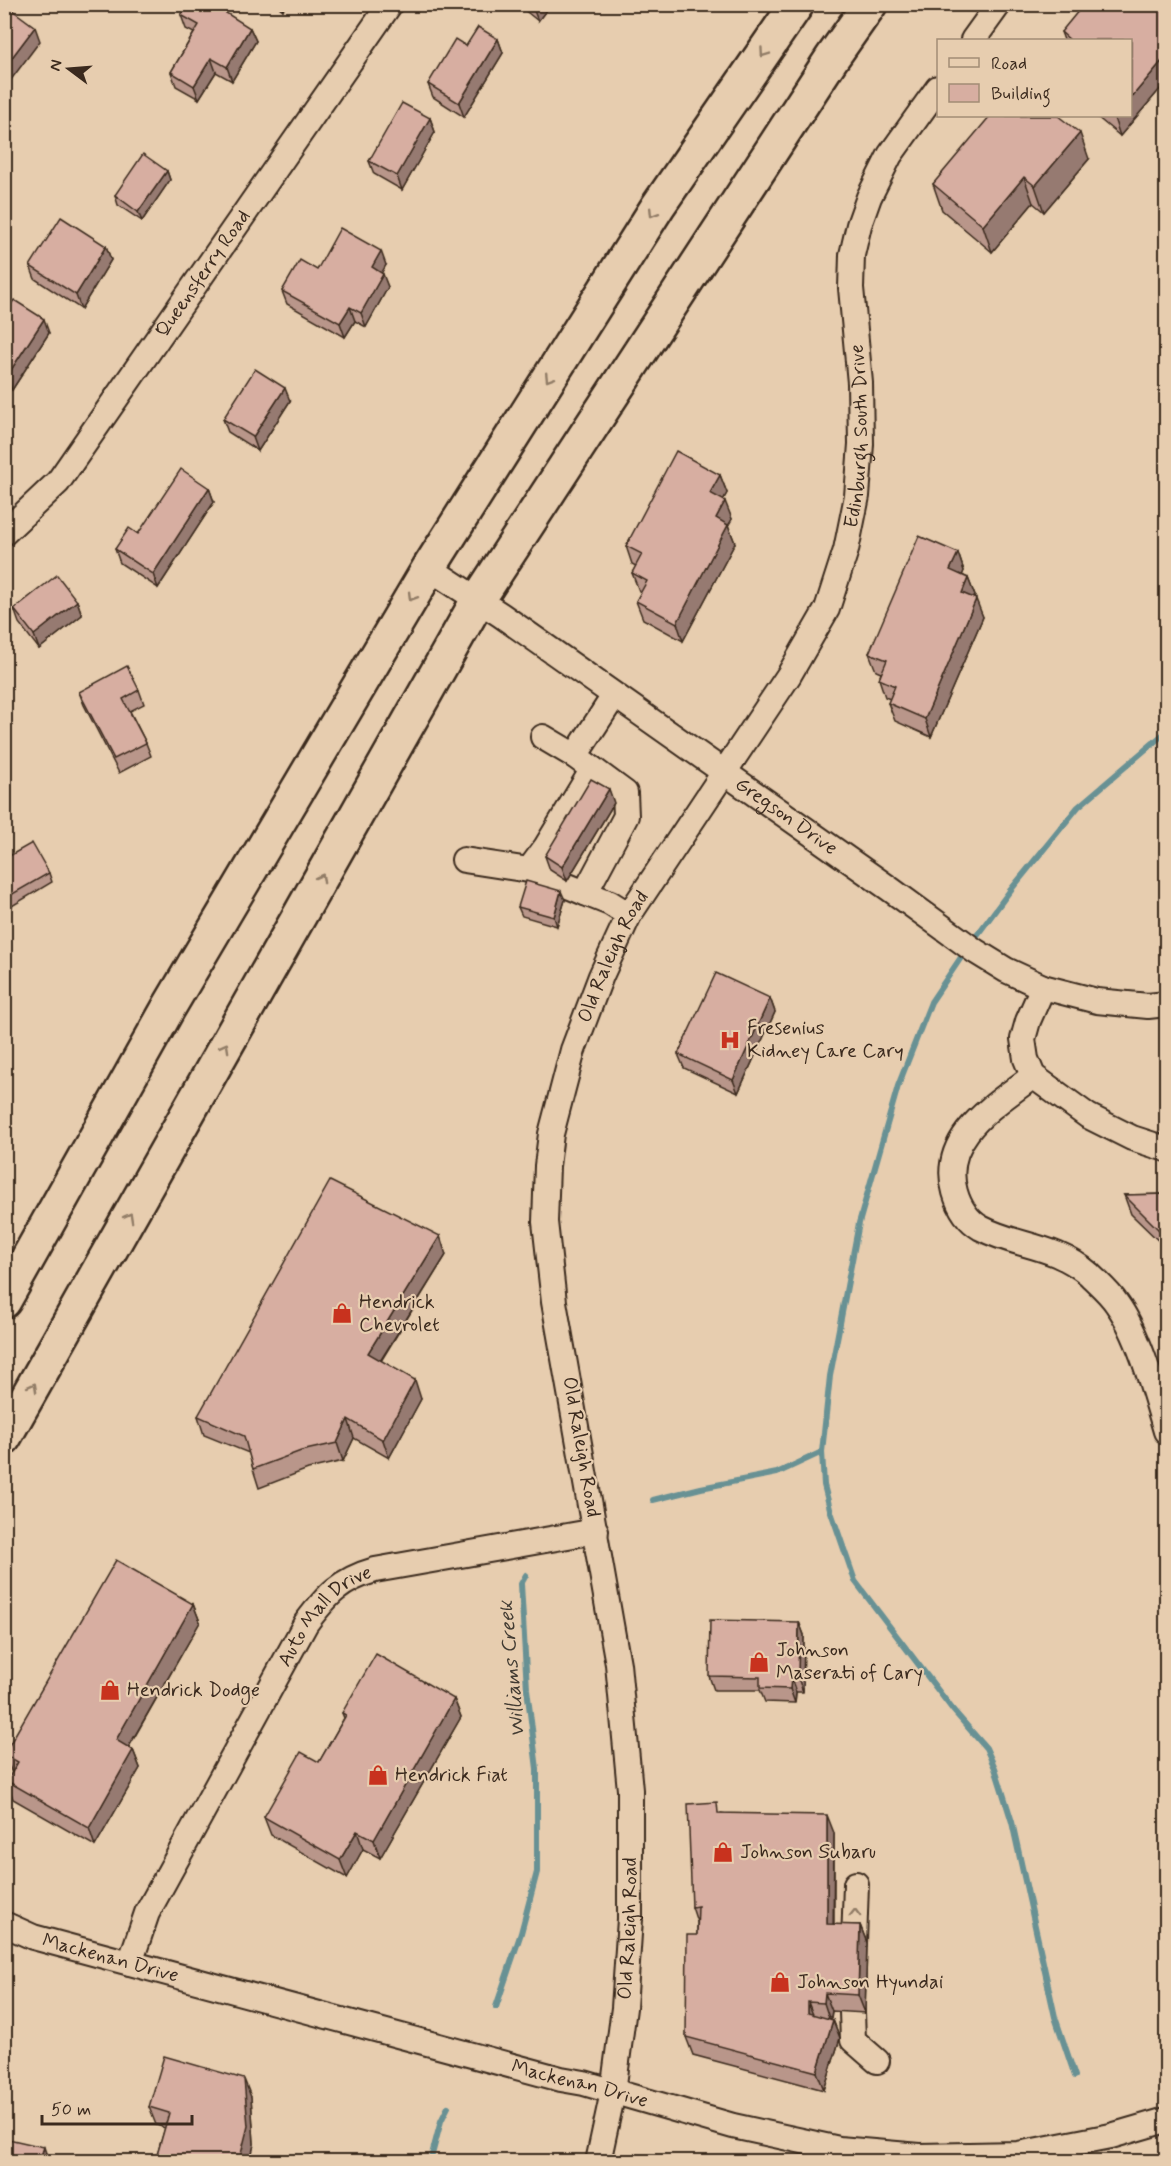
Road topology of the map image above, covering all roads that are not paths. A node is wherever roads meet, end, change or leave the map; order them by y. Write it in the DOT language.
graph roads {
  1 [pos="390,4"];
  2 [pos="797,4"];
  3 [pos="870,4"];
  4 [pos="999,4"];
  5 [pos="974,39"];
  6 [pos="937,91"];
  7 [pos="4,533"];
  8 [pos="429,568"];
  9 [pos="478,600"];
  10 [pos="614,696"];
  11 [pos="543,737"];
  12 [pos="584,762"];
  13 [pos="723,773"];
  14 [pos="595,815"];
  15 [pos="583,837"];
  16 [pos="464,860"];
  17 [pos="572,867"];
  18 [pos="529,870"];
  19 [pos="629,915"];
  20 [pos="1043,987"];
  21 [pos="1167,1004"];
  22 [pos="1033,1076"];
  23 [pos="1167,1149"];
  24 [pos="4,1301"];
  25 [pos="1167,1431"];
  26 [pos="4,1438"];
  27 [pos="596,1531"];
  28 [pos="856,1884"];
  29 [pos="4,1924"];
  30 [pos="854,1943"];
  31 [pos="130,1963"];
  32 [pos="852,2012"];
  33 [pos="877,2061"];
  34 [pos="613,2092"];
  35 [pos="1167,2120"];
  36 [pos="993,2158"];
  37 [pos="598,2162"];
  1 -- 7 [label="street, Queensferry Road"];
  2 -- 8 [label="highway, one-way"];
  3 -- 9 [label="highway"];
  4 -- 5 [label="street"];
  6 -- 13 [label="street, Edinburgh South Drive"];
  8 -- 9 [label="street, Gregson Drive"];
  8 -- 24 [label="highway, one-way"];
  9 -- 10 [label="street, Gregson Drive"];
  26 -- 9 [label="highway, one-way"];
  10 -- 12 [label="street"];
  10 -- 13 [label="street, Gregson Drive"];
  11 -- 12 [label="street"];
  12 -- 14 [label="street"];
  12 -- 14 [label="street"];
  13 -- 19 [label="street, Old Raleigh Road"];
  13 -- 20 [label="street, Gregson Drive"];
  14 -- 15 [label="street"];
  14 -- 15 [label="street"];
  15 -- 17 [label="street"];
  15 -- 17 [label="street"];
  16 -- 18 [label="street"];
  17 -- 18 [label="street"];
  17 -- 18 [label="street"];
  17 -- 19 [label="street"];
  19 -- 27 [label="street, Old Raleigh Road"];
  20 -- 21 [label="street, Gregson Drive"];
  20 -- 22 [label="street"];
  22 -- 23 [label="street"];
  22 -- 25 [label="street"];
  27 -- 31 [label="street, Auto Mall Drive"];
  27 -- 34 [label="street, Old Raleigh Road"];
  30 -- 28 [label="street, one-way"];
  29 -- 31 [label="street, Mackenan Drive"];
  31 -- 34 [label="street, Mackenan Drive"];
  32 -- 33 [label="street"];
  34 -- 36 [label="street, Mackenan Drive"];
  34 -- 37 [label="street, Old Raleigh Road"];
  35 -- 36 [label="street, Mackenan Drive"];
}
